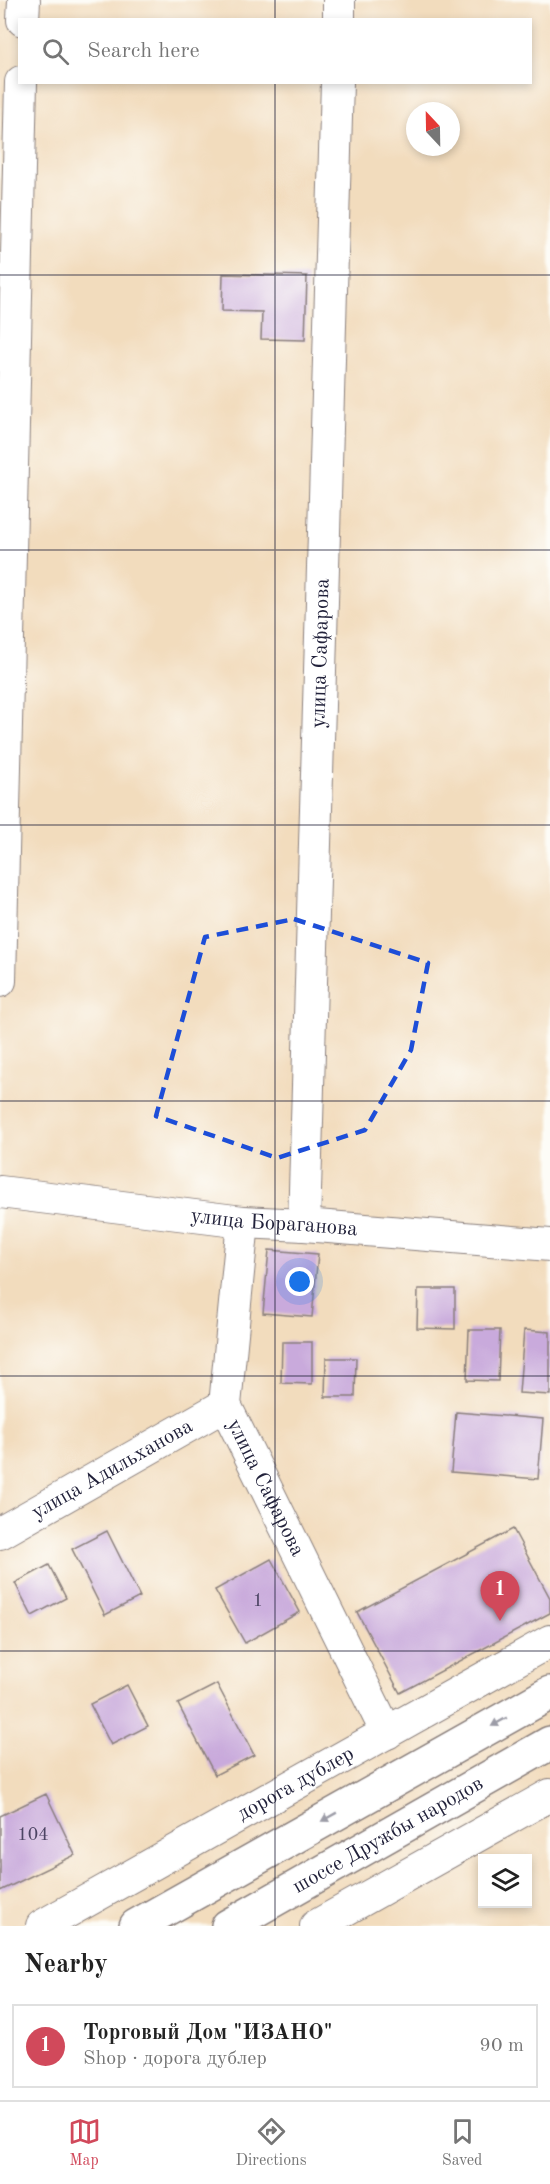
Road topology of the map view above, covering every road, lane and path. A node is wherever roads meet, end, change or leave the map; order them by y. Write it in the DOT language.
graph roads {
  1 [pos="24,0"];
  2 [pos="339,0"];
  3 [pos="23,18"];
  4 [pos="339,18"];
  5 [pos="21,84"];
  6 [pos="337,84"];
  7 [pos="7,329"];
  8 [pos="0,981"];
  9 [pos="0,1192"];
  10 [pos="243,1222"];
  11 [pos="304,1225"];
  12 [pos="550,1245"];
  13 [pos="225,1405"];
  14 [pos="0,1533"];
  15 [pos="550,1641"];
  16 [pos="550,1693"];
  17 [pos="387,1733"];
  18 [pos="550,1743"];
  19 [pos="550,1795"];
  20 [pos="42,1926"];
  21 [pos="136,1926"];
  22 [pos="228,1926"];
  23 [pos="316,1926"];
  1 -- 3 [label="street"];
  2 -- 4 [label="street"];
  5 -- 7 [label="street"];
  6 -- 11 [label="street, улица Сафарова"];
  7 -- 8 [label="street"];
  9 -- 10 [label="street, улица Бораганова"];
  10 -- 11 [label="street, улица Бораганова"];
  10 -- 13 [label="street, улица Сафарова"];
  11 -- 12 [label="street, улица Бораганова"];
  13 -- 14 [label="street, улица Адильханова"];
  13 -- 17 [label="street, улица Сафарова"];
  15 -- 17 [label="street, дорога дублер"];
  16 -- 21 [label="main road, one-way"];
  17 -- 20 [label="street, дорога дублер"];
  18 -- 22 [label="main road, шоссе Дружбы народов"];
  19 -- 23 [label="street"];
}
